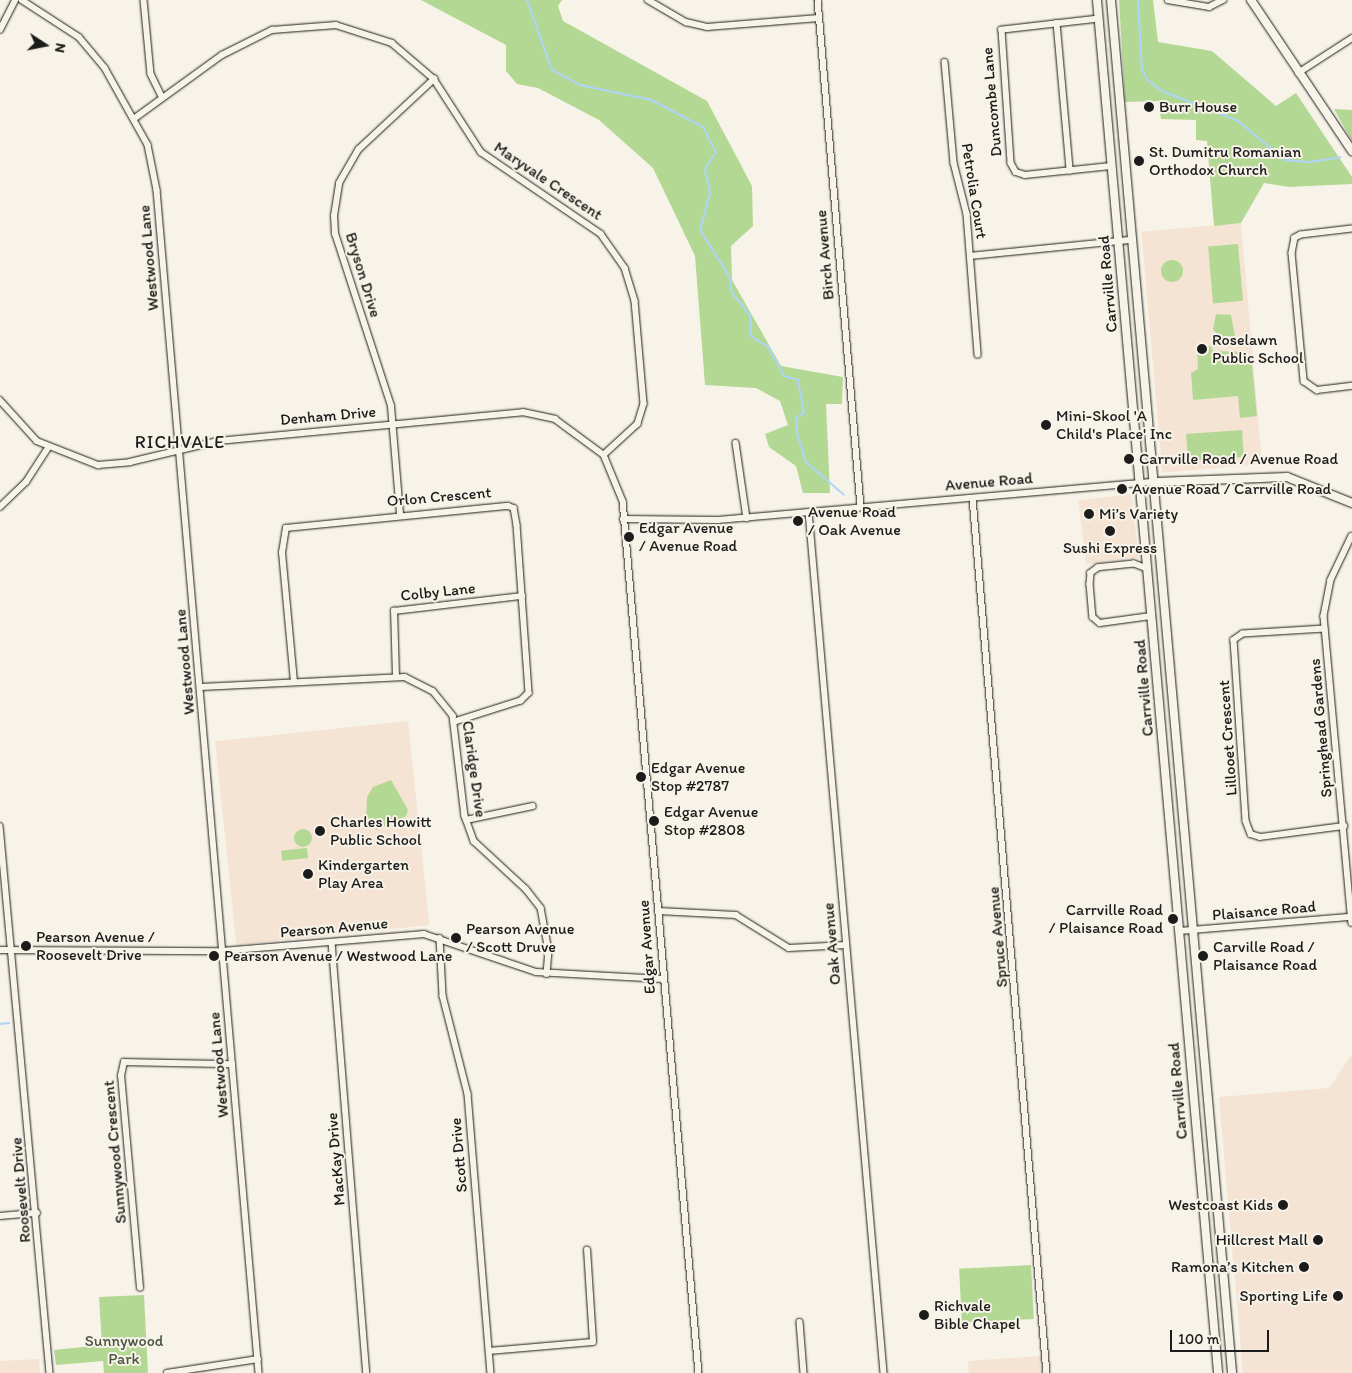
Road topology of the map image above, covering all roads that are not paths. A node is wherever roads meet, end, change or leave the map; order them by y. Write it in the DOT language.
graph roads {
  1 [pos="15,0"];
  2 [pos="22,0"];
  3 [pos="144,0"];
  4 [pos="648,0"];
  5 [pos="818,0"];
  6 [pos="1097,0"];
  7 [pos="1111,0"];
  8 [pos="1168,0"];
  9 [pos="1222,0"];
  10 [pos="1251,0"];
  11 [pos="819,18"];
  12 [pos="1099,19"];
  13 [pos="1057,23"];
  14 [pos="0,30"];
  15 [pos="1352,38"];
  16 [pos="945,62"];
  17 [pos="1298,73"];
  18 [pos="434,79"];
  19 [pos="162,97"];
  20 [pos="134,118"];
  21 [pos="1122,129"];
  22 [pos="1109,130"];
  23 [pos="1352,152"];
  24 [pos="1112,166"];
  25 [pos="1070,170"];
  26 [pos="1352,229"];
  27 [pos="1131,240"];
  28 [pos="1118,241"];
  29 [pos="970,256"];
  30 [pos="978,355"];
  31 [pos="1143,355"];
  32 [pos="1129,358"];
  33 [pos="1352,386"];
  34 [pos="0,400"];
  35 [pos="394,424"];
  36 [pos="736,442"];
  37 [pos="48,448"];
  38 [pos="179,451"];
  39 [pos="604,455"];
  40 [pos="1138,482"];
  41 [pos="1156,482"];
  42 [pos="973,498"];
  43 [pos="1352,503"];
  44 [pos="0,507"];
  45 [pos="861,507"];
  46 [pos="809,512"];
  47 [pos="400,514"];
  48 [pos="747,518"];
  49 [pos="623,519"];
  50 [pos="1352,536"];
  51 [pos="1147,569"];
  52 [pos="522,596"];
  53 [pos="1152,616"];
  54 [pos="1326,628"];
  55 [pos="396,677"];
  56 [pos="294,682"];
  57 [pos="201,687"];
  58 [pos="1173,690"];
  59 [pos="1157,692"];
  60 [pos="454,722"];
  61 [pos="533,806"];
  62 [pos="466,820"];
  63 [pos="0,826"];
  64 [pos="1344,826"];
  65 [pos="658,911"];
  66 [pos="1352,920"];
  67 [pos="1194,930"];
  68 [pos="1178,931"];
  69 [pos="440,938"];
  70 [pos="332,942"];
  71 [pos="846,945"];
  72 [pos="0,950"];
  73 [pos="12,951"];
  74 [pos="222,951"];
  75 [pos="547,974"];
  76 [pos="663,979"];
  77 [pos="232,1064"];
  78 [pos="37,1213"];
  79 [pos="0,1216"];
  80 [pos="587,1250"];
  81 [pos="140,1288"];
  82 [pos="1226,1312"];
  83 [pos="1213,1314"];
  84 [pos="800,1322"];
  85 [pos="489,1351"];
  86 [pos="258,1359"];
  87 [pos="50,1373"];
  88 [pos="167,1373"];
  89 [pos="259,1373"];
  90 [pos="367,1373"];
  91 [pos="491,1373"];
  92 [pos="699,1373"];
  93 [pos="804,1373"];
  94 [pos="884,1373"];
  95 [pos="1047,1373"];
  96 [pos="1218,1373"];
  97 [pos="1232,1373"];
  1 -- 14 [label="street"];
  2 -- 20 [label="street, Westwood Lane"];
  3 -- 19 [label="street"];
  4 -- 11 [label="street"];
  5 -- 11 [label="street, Birch Avenue"];
  6 -- 12 [label="main road, Carrville Road"];
  7 -- 21 [label="main road, Carrville Road"];
  8 -- 9 [label="street"];
  10 -- 17 [label="main road"];
  11 -- 45 [label="street, Birch Avenue"];
  12 -- 13 [label="street, Duncombe Lane"];
  12 -- 22 [label="main road, Carrville Road"];
  13 -- 25 [label="street"];
  13 -- 25 [label="street, Duncombe Lane"];
  15 -- 17 [label="street"];
  16 -- 29 [label="street, Petrolia Court"];
  17 -- 23 [label="main road"];
  18 -- 19 [label="street, Maryvale Crescent"];
  18 -- 35 [label="street, Bryson Drive"];
  18 -- 39 [label="street, Maryvale Crescent"];
  19 -- 20 [label="street, Maryvale Crescent"];
  20 -- 38 [label="street, Westwood Lane"];
  21 -- 22 [label="main road"];
  21 -- 27 [label="main road, Carrville Road"];
  22 -- 24 [label="main road, Carrville Road"];
  24 -- 25 [label="street, Duncombe Lane"];
  24 -- 28 [label="main road, Carrville Road"];
  26 -- 33 [label="street"];
  27 -- 28 [label="street"];
  27 -- 31 [label="main road, Carrville Road"];
  28 -- 29 [label="street"];
  28 -- 32 [label="main road, Carrville Road"];
  29 -- 30 [label="street, Petrolia Court"];
  31 -- 32 [label="main road"];
  31 -- 41 [label="main road, Carrville Road"];
  32 -- 40 [label="main road, Carrville Road"];
  34 -- 37 [label="street, Denham Drive"];
  35 -- 38 [label="street, Denham Drive"];
  35 -- 39 [label="street, Denham Drive"];
  35 -- 47 [label="street, Bryson Drive"];
  36 -- 48 [label="street"];
  37 -- 38 [label="street, Denham Drive"];
  37 -- 44 [label="street"];
  38 -- 57 [label="street, Westwood Lane"];
  39 -- 49 [label="street, Denham Drive"];
  40 -- 41 [label="street, Avenue Road"];
  40 -- 42 [label="street, Avenue Road"];
  40 -- 51 [label="main road, Carrville Road"];
  41 -- 43 [label="main road, Avenue Road"];
  41 -- 58 [label="main road, Carrville Road"];
  42 -- 45 [label="street, Avenue Road"];
  42 -- 95 [label="street, Spruce Avenue"];
  45 -- 46 [label="street, Avenue Road"];
  46 -- 48 [label="street, Avenue Road"];
  46 -- 71 [label="street, Oak Avenue"];
  47 -- 52 [label="street, Orlon Crescent"];
  47 -- 56 [label="street, Orlon Crescent"];
  48 -- 49 [label="street, Avenue Road"];
  49 -- 65 [label="street, Edgar Avenue"];
  50 -- 54 [label="street, Springhead Gardens"];
  51 -- 53 [label="main road, Carrville Road"];
  51 -- 53 [label="street"];
  52 -- 55 [label="street, Colby Lane"];
  52 -- 60 [label="street, Orlon Crescent"];
  53 -- 59 [label="main road, Carrville Road"];
  54 -- 64 [label="street, Springhead Gardens"];
  54 -- 64 [label="street, Lillooet Crescent"];
  55 -- 56 [label="street, Claridge Drive"];
  55 -- 60 [label="street, Claridge Drive"];
  56 -- 57 [label="street, Claridge Drive"];
  57 -- 74 [label="street, Westwood Lane"];
  58 -- 59 [label="main road"];
  58 -- 67 [label="main road, Carrville Road"];
  59 -- 68 [label="main road, Carrville Road"];
  60 -- 62 [label="street, Claridge Drive"];
  61 -- 62 [label="street"];
  62 -- 75 [label="street, Claridge Drive"];
  63 -- 73 [label="street, Roosevelt Drive"];
  64 -- 66 [label="street, Springhead Gardens"];
  65 -- 71 [label="street"];
  65 -- 76 [label="street, Edgar Avenue"];
  66 -- 67 [label="street, Plaisance Road"];
  67 -- 68 [label="street, Plaisance Road"];
  67 -- 82 [label="main road, Carrville Road"];
  68 -- 83 [label="main road, Carrville Road"];
  69 -- 70 [label="street, Pearson Avenue"];
  69 -- 75 [label="street, Pearson Avenue"];
  69 -- 85 [label="street, Scott Drive"];
  70 -- 74 [label="street, Pearson Avenue"];
  70 -- 90 [label="street, MacKay Drive"];
  71 -- 94 [label="street, Oak Avenue"];
  72 -- 73 [label="street, Pearson Avenue"];
  73 -- 74 [label="street, Pearson Avenue"];
  73 -- 78 [label="street, Roosevelt Drive"];
  74 -- 77 [label="street, Westwood Lane"];
  75 -- 76 [label="street, Pearson Avenue"];
  76 -- 92 [label="street, Edgar Avenue"];
  77 -- 81 [label="street, Sunnywood Crescent"];
  77 -- 86 [label="street, Westwood Lane"];
  78 -- 79 [label="street"];
  78 -- 87 [label="street, Roosevelt Drive"];
  80 -- 85 [label="street"];
  82 -- 83 [label="main road"];
  82 -- 97 [label="main road, Carrville Road"];
  83 -- 96 [label="main road, Carrville Road"];
  84 -- 93 [label="street"];
  85 -- 91 [label="street, Scott Drive"];
  86 -- 88 [label="street"];
  86 -- 89 [label="street, Westwood Lane"];
}
